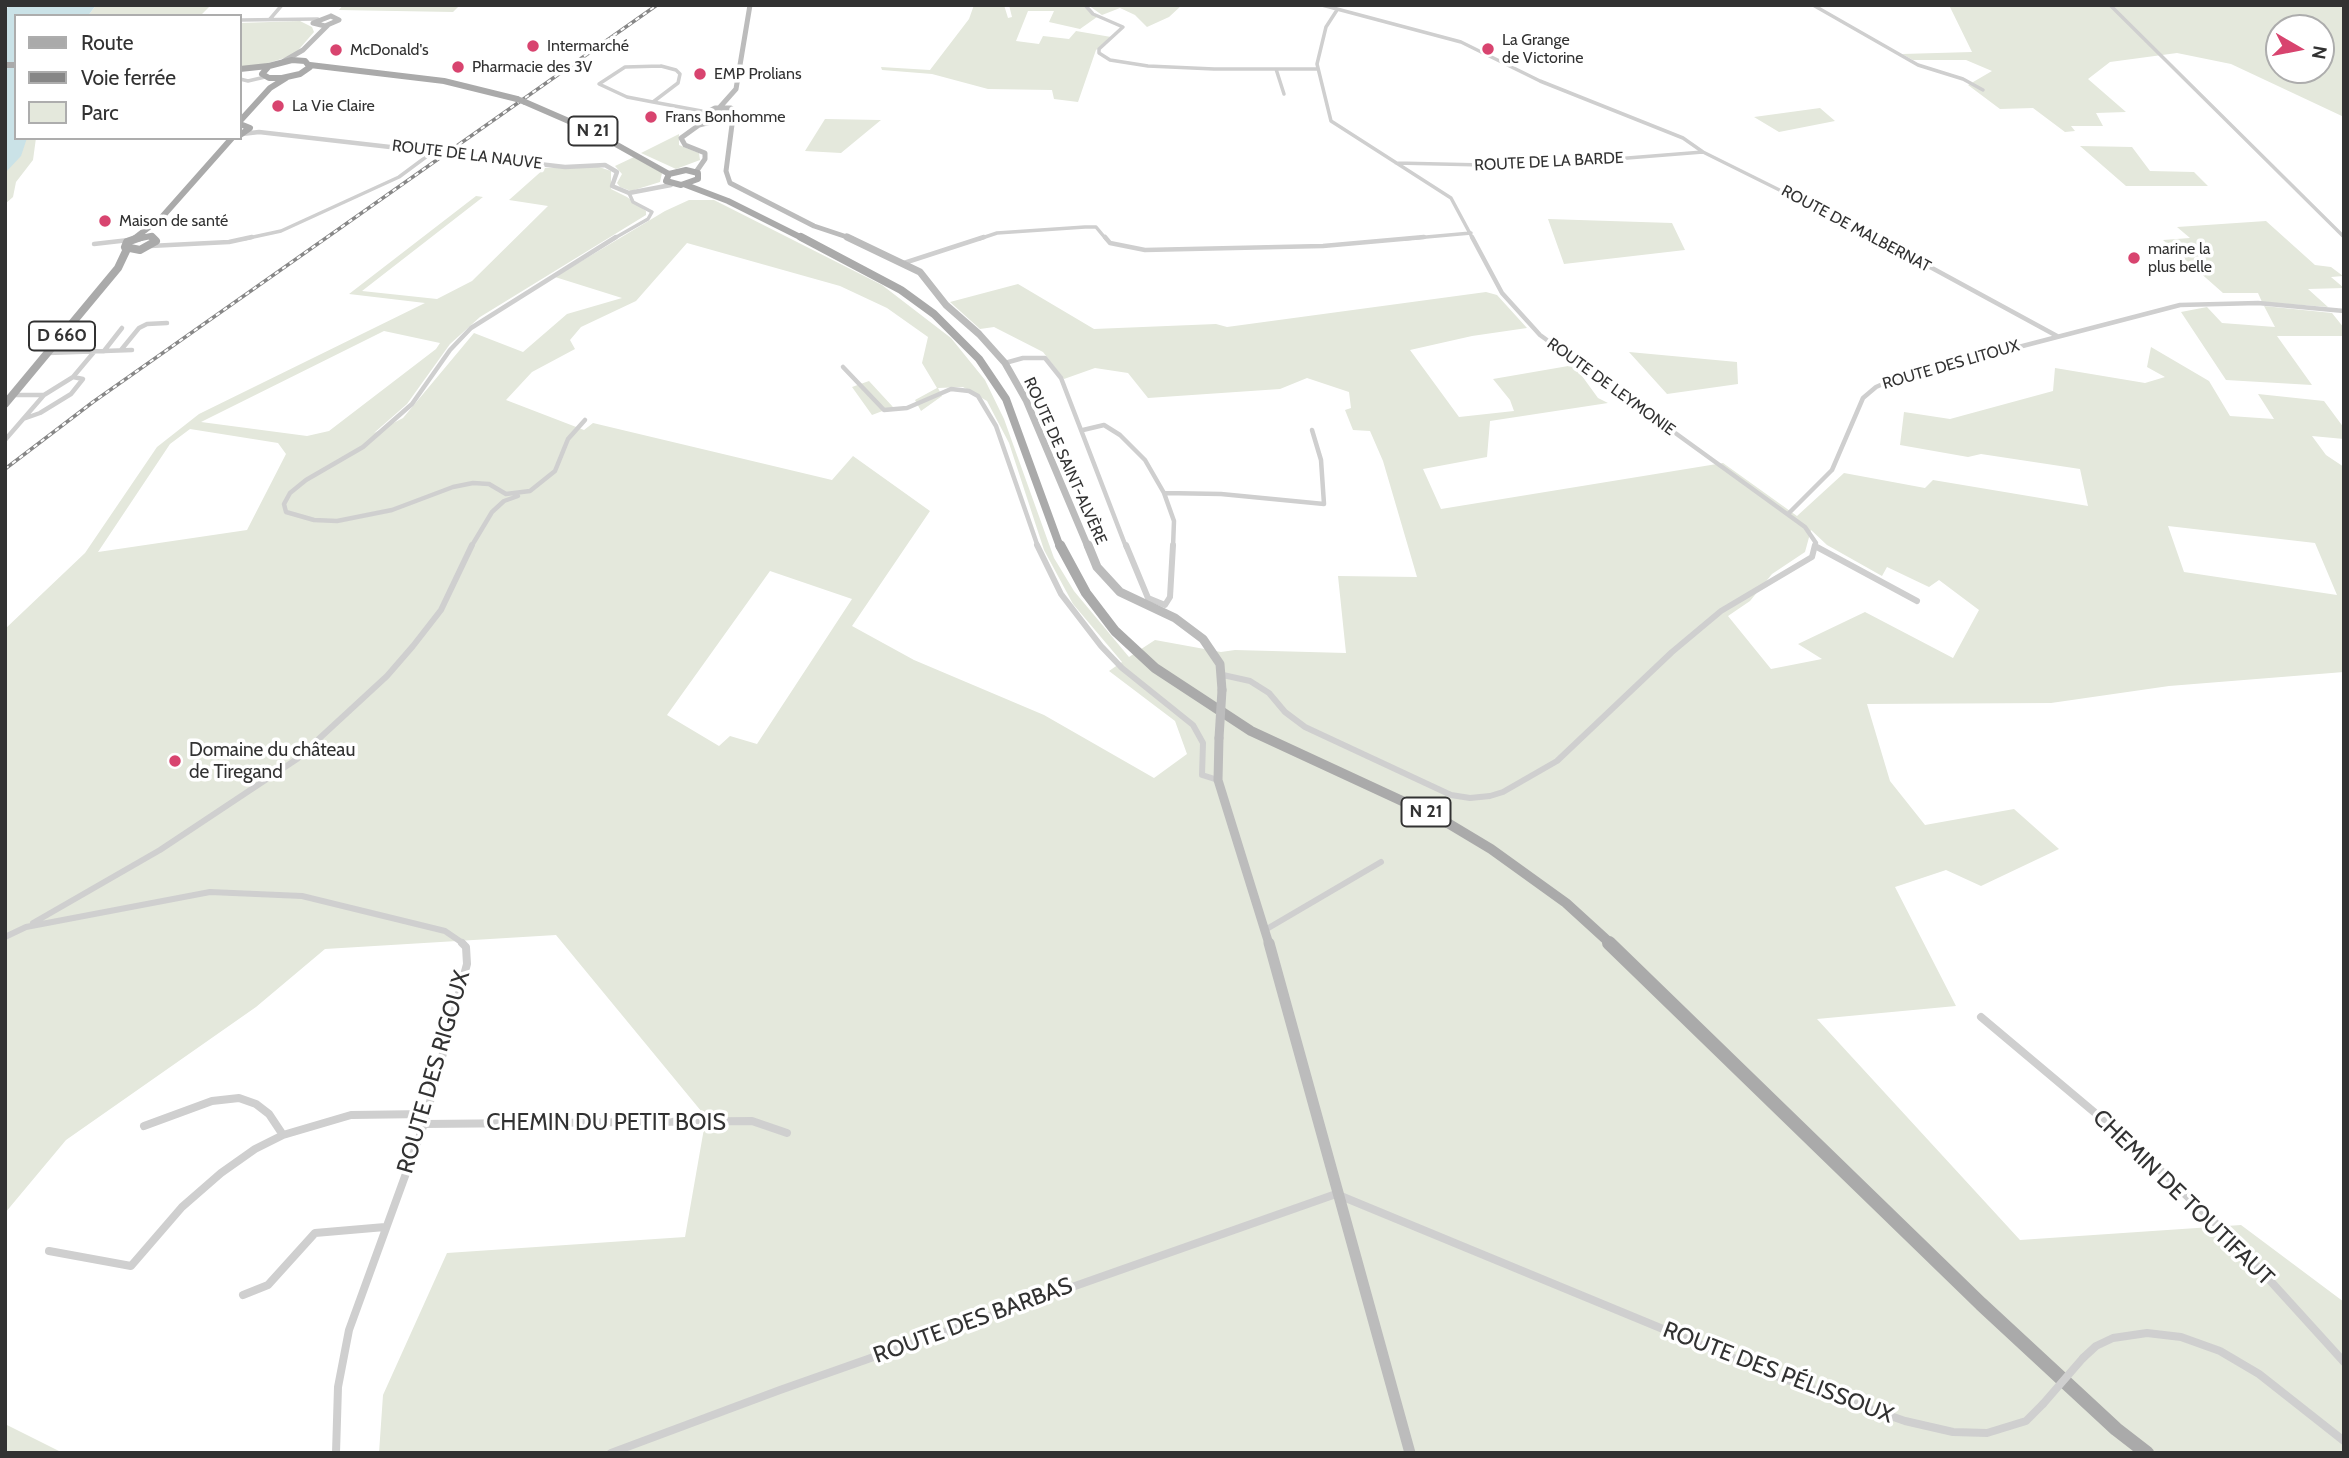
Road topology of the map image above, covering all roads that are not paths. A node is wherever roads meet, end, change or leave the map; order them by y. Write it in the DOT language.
graph roads {
  1 [pos="282,5"];
  2 [pos="750,5"];
  3 [pos="1085,5"];
  4 [pos="1322,5"];
  5 [pos="1813,5"];
  6 [pos="2110,5"];
  7 [pos="1337,10"];
  8 [pos="270,19"];
  9 [pos="242,20"];
  10 [pos="318,23"];
  11 [pos="303,50"];
  12 [pos="284,61"];
  13 [pos="308,63"];
  14 [pos="274,64"];
  15 [pos="333,69"];
  16 [pos="1276,69"];
  17 [pos="1317,69"];
  18 [pos="242,70"];
  19 [pos="242,70"];
  20 [pos="300,74"];
  21 [pos="265,76"];
  22 [pos="289,77"];
  23 [pos="242,80"];
  24 [pos="270,88"];
  25 [pos="1983,90"];
  26 [pos="1284,94"];
  27 [pos="728,101"];
  28 [pos="653,102"];
  29 [pos="720,107"];
  30 [pos="731,108"];
  31 [pos="707,115"];
  32 [pos="733,117"];
  33 [pos="718,120"];
  34 [pos="244,125"];
  35 [pos="699,125"];
  36 [pos="732,127"];
  37 [pos="259,132"];
  38 [pos="242,134"];
  39 [pos="223,140"];
  40 [pos="230,140"];
  41 [pos="434,151"];
  42 [pos="1703,152"];
  43 [pos="702,163"];
  44 [pos="1396,163"];
  45 [pos="203,169"];
  46 [pos="686,170"];
  47 [pos="697,175"];
  48 [pos="671,178"];
  49 [pos="686,185"];
  50 [pos="629,193"];
  51 [pos="728,201"];
  52 [pos="162,217"];
  53 [pos="1471,233"];
  54 [pos="101,236"];
  55 [pos="2344,237"];
  56 [pos="186,242"];
  57 [pos="151,243"];
  58 [pos="94,244"];
  59 [pos="129,244"];
  60 [pos="904,263"];
  61 [pos="118,268"];
  62 [pos="2344,311"];
  63 [pos="167,323"];
  64 [pos="122,328"];
  65 [pos="2057,336"];
  66 [pos="121,350"];
  67 [pos="132,350"];
  68 [pos="104,351"];
  69 [pos="94,352"];
  70 [pos="48,353"];
  71 [pos="1005,363"];
  72 [pos="844,367"];
  73 [pos="73,377"];
  74 [pos="13,395"];
  75 [pos="44,395"];
  76 [pos="5,404"];
  77 [pos="23,419"];
  78 [pos="585,420"];
  79 [pos="1083,430"];
  80 [pos="1312,430"];
  81 [pos="5,440"];
  82 [pos="530,491"];
  83 [pos="1164,493"];
  84 [pos="1788,514"];
  85 [pos="1815,546"];
  86 [pos="1917,601"];
  87 [pos="1223,675"];
  88 [pos="1218,780"];
  89 [pos="1381,862"];
  90 [pos="26,927"];
  91 [pos="1265,930"];
  92 [pos="5,937"];
  93 [pos="1981,1017"];
  94 [pos="426,1114"];
  95 [pos="424,1124"];
  96 [pos="144,1126"];
  97 [pos="787,1133"];
  98 [pos="283,1135"];
  99 [pos="1336,1194"];
  100 [pos="385,1227"];
  101 [pos="49,1251"];
  102 [pos="243,1295"];
  103 [pos="2344,1362"];
  104 [pos="2344,1441"];
  105 [pos="336,1453"];
  106 [pos="611,1453"];
  107 [pos="1410,1453"];
  108 [pos="2147,1453"];
  1 -- 8 [label="street"];
  2 -- 27 [label="main road"];
  3 -- 16 [label="street"];
  4 -- 7 [label="street, ROUTE DE MALBERNAT"];
  5 -- 25 [label="street"];
  6 -- 55 [label="street"];
  7 -- 17 [label="street, ROUTE DE LEYMONIE"];
  7 -- 42 [label="street, ROUTE DE MALBERNAT"];
  8 -- 9 [label="street"];
  8 -- 10 [label="street"];
  10 -- 10 [label="main road"];
  10 -- 11 [label="main road"];
  11 -- 12 [label="main road"];
  11 -- 13 [label="main road"];
  12 -- 13 [label="main road"];
  12 -- 14 [label="main road"];
  13 -- 15 [label="main road, N 21"];
  13 -- 20 [label="main road"];
  14 -- 18 [label="main road"];
  14 -- 21 [label="main road"];
  15 -- 20 [label="main road, N 21"];
  15 -- 48 [label="main road, N 21"];
  16 -- 17 [label="street"];
  16 -- 26 [label="street"];
  17 -- 44 [label="street, ROUTE DE LEYMONIE"];
  19 -- 21 [label="main road"];
  20 -- 22 [label="main road"];
  21 -- 22 [label="main road"];
  21 -- 23 [label="street"];
  21 -- 24 [label="main road"];
  22 -- 24 [label="main road"];
  24 -- 34 [label="main road"];
  27 -- 29 [label="main road"];
  27 -- 30 [label="main road, ROUTE DE SAINT-ALVÈRE"];
  28 -- 28 [label="street"];
  28 -- 31 [label="street"];
  29 -- 30 [label="main road"];
  29 -- 31 [label="main road"];
  30 -- 32 [label="main road, ROUTE DE SAINT-ALVÈRE"];
  31 -- 33 [label="main road"];
  31 -- 35 [label="main road"];
  32 -- 33 [label="main road"];
  32 -- 36 [label="main road, ROUTE DE SAINT-ALVÈRE"];
  33 -- 35 [label="main road"];
  33 -- 36 [label="main road"];
  34 -- 37 [label="street, ROUTE DE LA NAUVE"];
  35 -- 43 [label="main road"];
  36 -- 60 [label="main road, ROUTE DE SAINT-ALVÈRE"];
  37 -- 38 [label="street, ROUTE DE LA NAUVE"];
  37 -- 41 [label="street, ROUTE DE LA NAUVE"];
  39 -- 45 [label="main road, D 660"];
  40 -- 45 [label="main road, D 660"];
  41 -- 50 [label="street, ROUTE DE LA NAUVE"];
  41 -- 56 [label="street"];
  42 -- 44 [label="street, ROUTE DE LA BARDE"];
  42 -- 65 [label="street, ROUTE DE MALBERNAT"];
  43 -- 46 [label="main road"];
  43 -- 47 [label="main road"];
  44 -- 53 [label="street, ROUTE DE LEYMONIE"];
  45 -- 52 [label="main road, D 660"];
  46 -- 47 [label="main road"];
  46 -- 48 [label="main road"];
  47 -- 49 [label="main road"];
  47 -- 51 [label="main road, N 21"];
  48 -- 49 [label="main road"];
  48 -- 50 [label="street"];
  49 -- 51 [label="main road, N 21"];
  50 -- 82 [label="street"];
  51 -- 108 [label="main road, N 21"];
  52 -- 57 [label="main road, D 660"];
  52 -- 59 [label="main road, D 660"];
  53 -- 60 [label="street"];
  53 -- 84 [label="street, ROUTE DE LEYMONIE"];
  54 -- 58 [label="street"];
  56 -- 57 [label="street"];
  56 -- 57 [label="street"];
  57 -- 59 [label="main road"];
  57 -- 59 [label="main road"];
  57 -- 61 [label="main road, D 660"];
  58 -- 59 [label="street"];
  58 -- 59 [label="street"];
  59 -- 61 [label="main road, D 660"];
  60 -- 71 [label="main road, ROUTE DE SAINT-ALVÈRE"];
  61 -- 70 [label="main road, D 660"];
  62 -- 65 [label="street, ROUTE DES LITOUX"];
  63 -- 66 [label="street"];
  64 -- 68 [label="street"];
  65 -- 84 [label="street, ROUTE DES LITOUX"];
  66 -- 67 [label="street"];
  66 -- 68 [label="street"];
  68 -- 69 [label="street"];
  69 -- 70 [label="street"];
  69 -- 73 [label="street"];
  70 -- 74 [label="main road, D 660"];
  71 -- 79 [label="street"];
  71 -- 87 [label="main road, ROUTE DE SAINT-ALVÈRE"];
  72 -- 88 [label="street"];
  73 -- 75 [label="street"];
  73 -- 77 [label="street"];
  74 -- 75 [label="street"];
  74 -- 76 [label="main road, D 660"];
  75 -- 77 [label="street"];
  77 -- 81 [label="street"];
  78 -- 82 [label="street"];
  79 -- 83 [label="street"];
  79 -- 83 [label="street"];
  80 -- 83 [label="street"];
  82 -- 90 [label="street"];
  84 -- 85 [label="street, ROUTE DE LEYMONIE"];
  85 -- 86 [label="street"];
  85 -- 87 [label="street"];
  87 -- 88 [label="main road, bridge"];
  88 -- 91 [label="main road"];
  89 -- 91 [label="street"];
  90 -- 92 [label="street, ROUTE DES RIGOUX"];
  90 -- 94 [label="street, ROUTE DES RIGOUX"];
  91 -- 99 [label="main road"];
  93 -- 103 [label="street, CHEMIN DE TOUTIFAUT"];
  94 -- 95 [label="street, ROUTE DES RIGOUX"];
  94 -- 98 [label="street"];
  95 -- 97 [label="street, CHEMIN DU PETIT BOIS"];
  95 -- 100 [label="street, ROUTE DES RIGOUX"];
  96 -- 98 [label="street"];
  98 -- 101 [label="street"];
  99 -- 104 [label="street, ROUTE DES PÉLISSOUX, bridge"];
  99 -- 106 [label="street, ROUTE DES BARBAS"];
  99 -- 107 [label="main road"];
  100 -- 102 [label="street"];
  100 -- 105 [label="street, ROUTE DES RIGOUX"];
}
